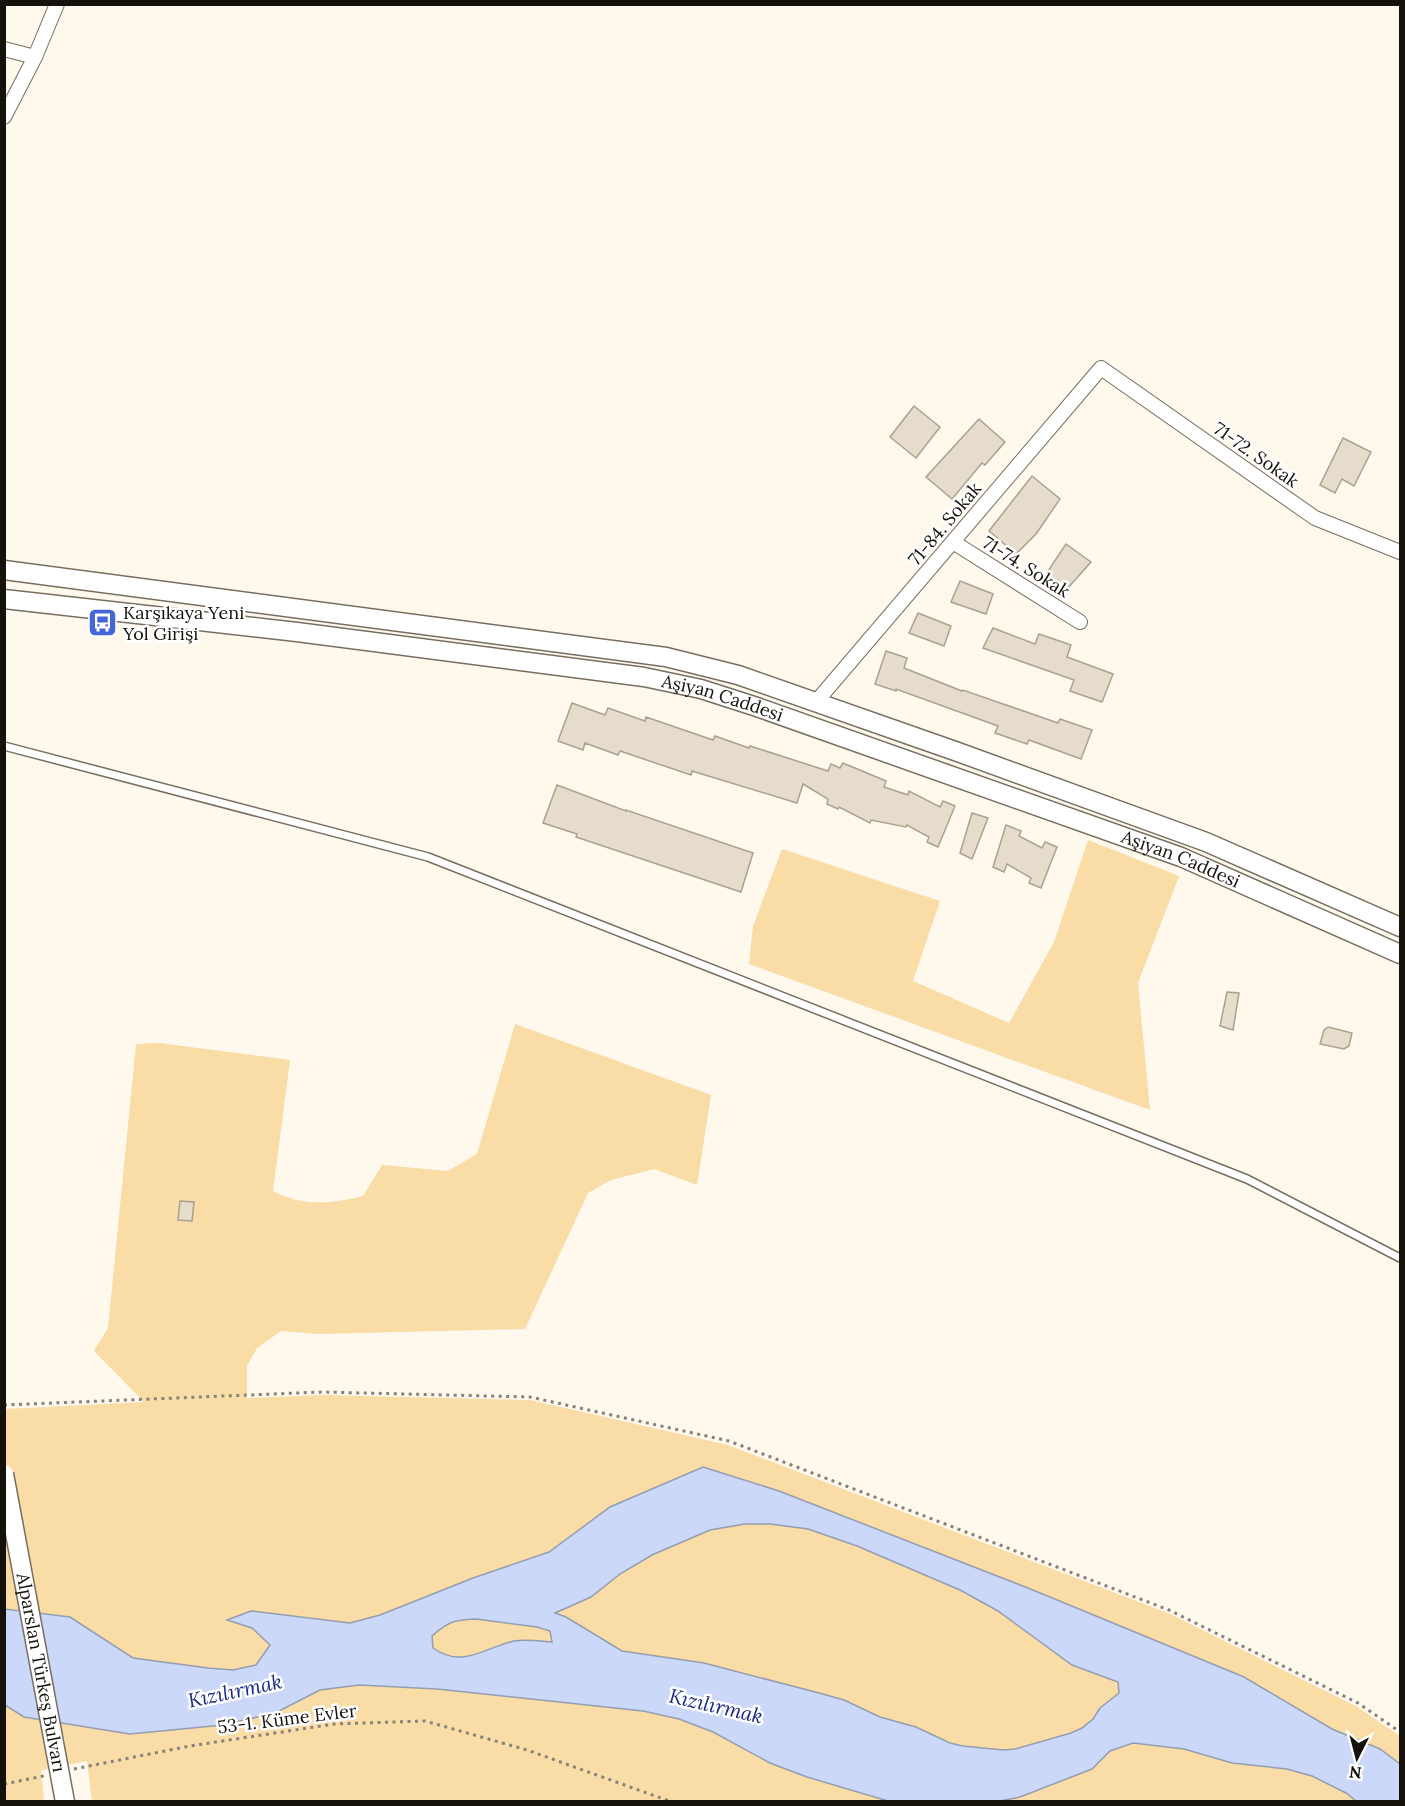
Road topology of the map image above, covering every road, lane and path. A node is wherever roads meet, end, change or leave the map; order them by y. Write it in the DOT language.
graph roads {
  1 [pos="57,4"];
  2 [pos="4,49"];
  3 [pos="36,57"];
  4 [pos="4,117"];
  5 [pos="1101,368"];
  6 [pos="953,542"];
  7 [pos="1401,552"];
  8 [pos="4,570"];
  9 [pos="4,599"];
  10 [pos="1080,622"];
  11 [pos="816,702"];
  12 [pos="4,746"];
  13 [pos="1401,927"];
  14 [pos="1401,954"];
  15 [pos="1401,1258"];
  16 [pos="4,1406"];
  17 [pos="4,1474"];
  18 [pos="4,1519"];
  19 [pos="1401,1732"];
  20 [pos="74,1769"];
  21 [pos="51,1774"];
  22 [pos="4,1784"];
  23 [pos="54,1802"];
  24 [pos="65,1802"];
  25 [pos="672,1802"];
  1 -- 3 [label="street"];
  2 -- 3 [label="street"];
  3 -- 4 [label="street"];
  5 -- 6 [label="street, 71-84. Sokak"];
  5 -- 7 [label="street, 71-72. Sokak"];
  6 -- 10 [label="street, 71-74. Sokak"];
  6 -- 11 [label="street, 71-84. Sokak"];
  8 -- 11 [label="street, Aşiyan Caddesi"];
  9 -- 14 [label="street, Aşiyan Caddesi"];
  11 -- 13 [label="street, Aşiyan Caddesi"];
  12 -- 15 [label="lane"];
  16 -- 19 [label="path"];
  17 -- 24 [label="street, Alparslan Türkeş Bulvarı, bridge"];
  18 -- 23 [label="street, Alparslan Türkeş Bulvarı"];
  20 -- 25 [label="path, 53-1. Küme Evler"];
  21 -- 22 [label="path"];
}
